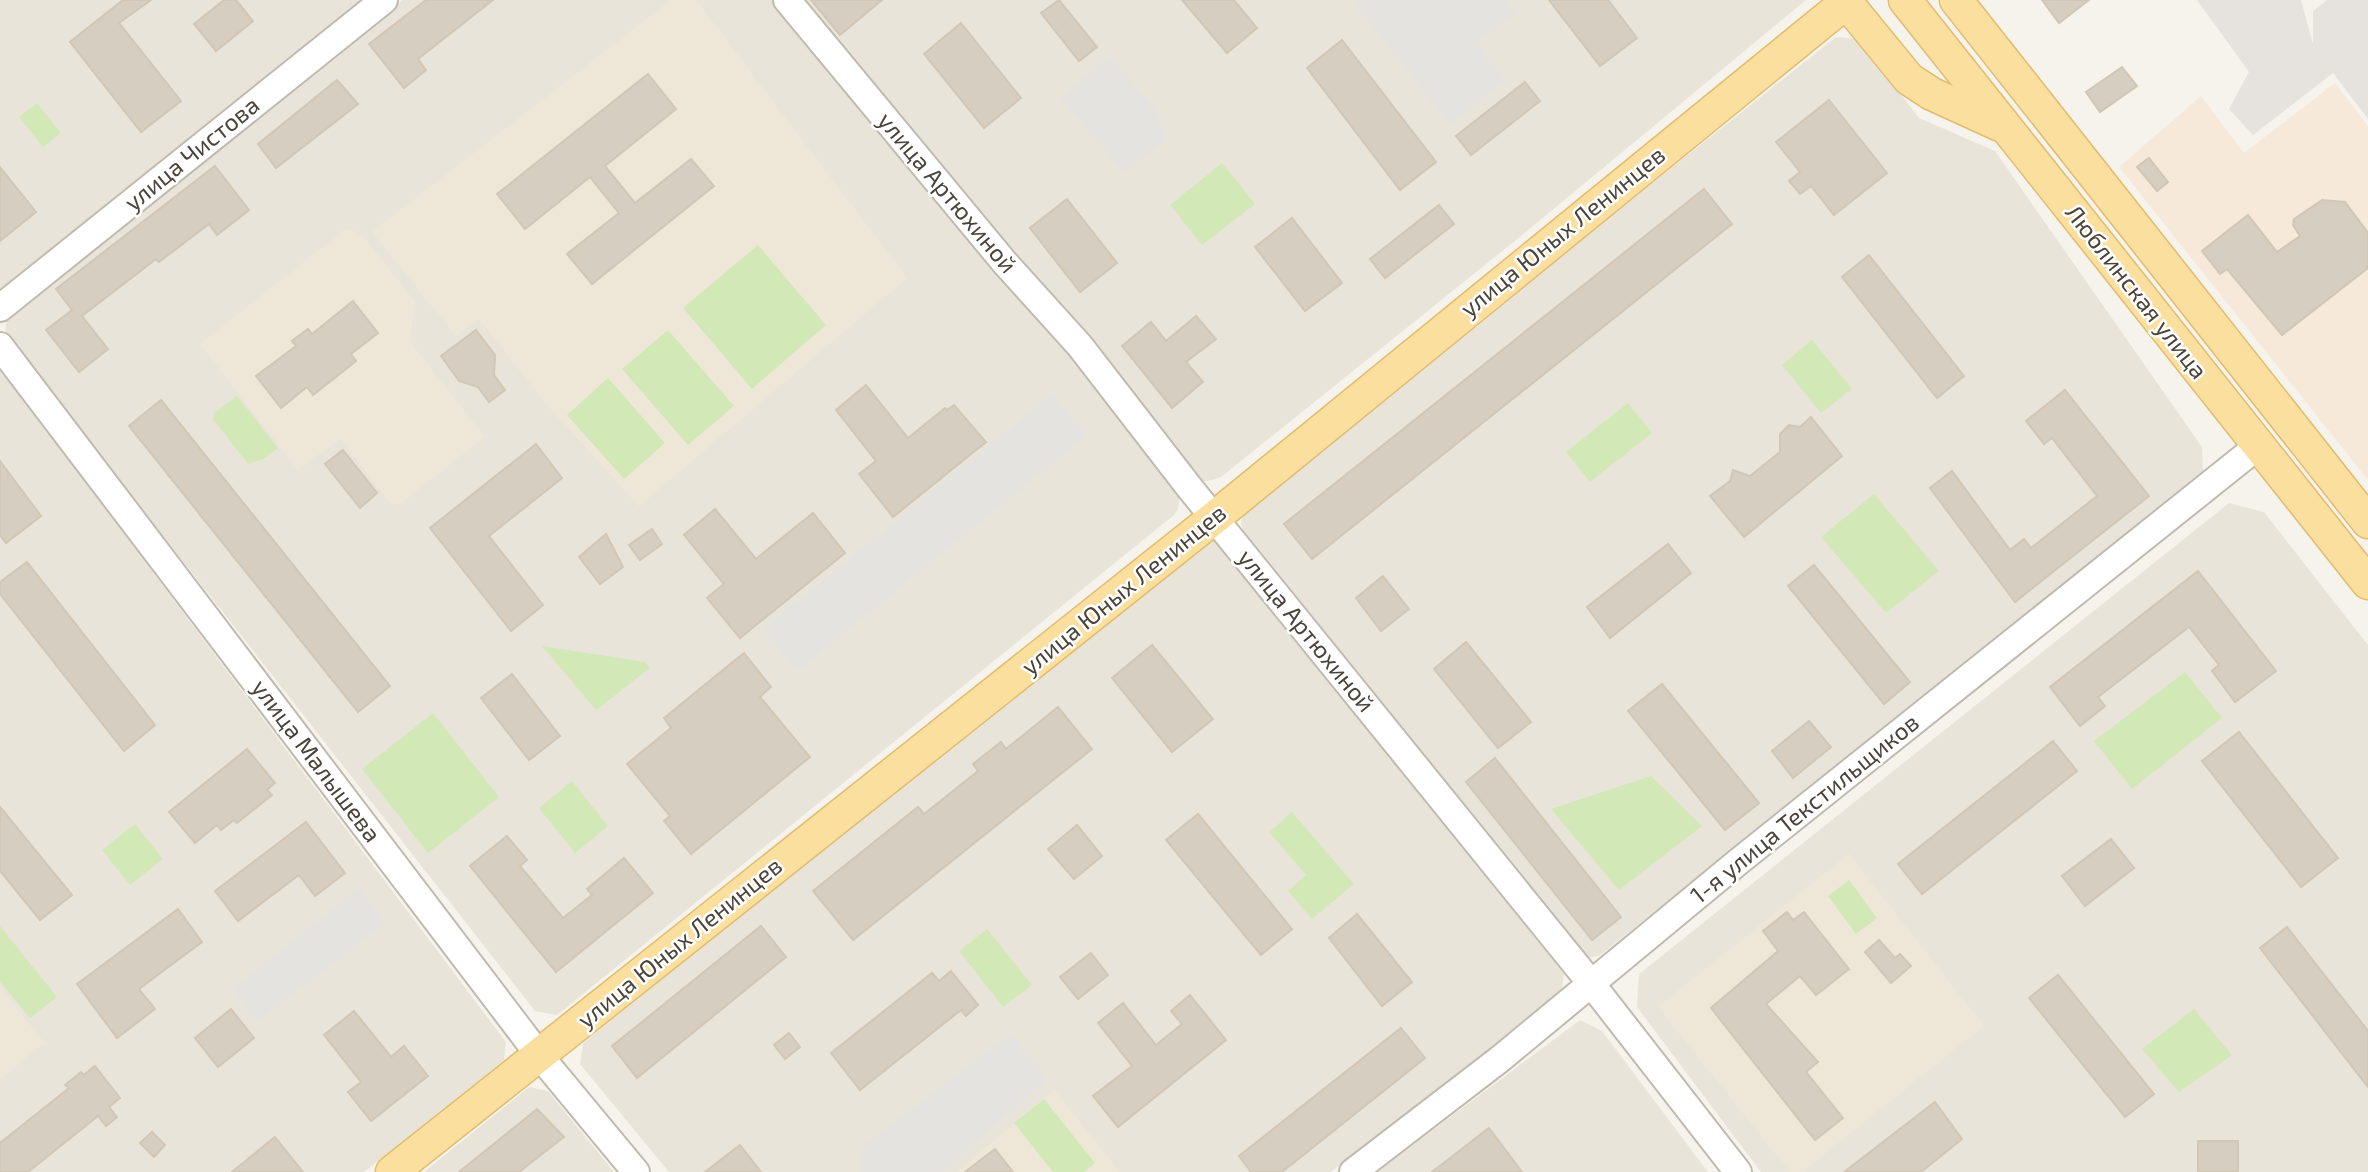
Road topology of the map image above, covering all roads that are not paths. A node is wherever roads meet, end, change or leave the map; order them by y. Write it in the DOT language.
graph roads {
  1 [pos="384,0"];
  2 [pos="787,0"];
  3 [pos="1905,0"];
  4 [pos="1956,0"];
  5 [pos="1847,1"];
  6 [pos="2006,128"];
  7 [pos="0,308"];
  8 [pos="0,346"];
  9 [pos="2258,446"];
  10 [pos="1214,518"];
  11 [pos="2368,522"];
  12 [pos="2368,583"];
  13 [pos="1590,982"];
  14 [pos="539,1055"];
  15 [pos="392,1172"];
  16 [pos="636,1172"];
  17 [pos="1353,1172"];
  18 [pos="1738,1172"];
  1 -- 7 [label="street, улица Чистова"];
  2 -- 10 [label="street, улица Артюхиной"];
  3 -- 6 [label="main road, Люблинская улица"];
  4 -- 11 [label="main road, Люблинская улица"];
  5 -- 6 [label="main road"];
  5 -- 10 [label="main road, улица Юных Ленинцев"];
  6 -- 9 [label="main road, Люблинская улица"];
  8 -- 14 [label="street, улица Малышева"];
  9 -- 12 [label="main road, Люблинская улица"];
  9 -- 13 [label="street, 1-я улица Текстильщиков"];
  10 -- 13 [label="street, улица Артюхиной"];
  10 -- 14 [label="main road, улица Юных Ленинцев"];
  13 -- 17 [label="street, 1-я улица Текстильщиков"];
  13 -- 18 [label="street, улица Артюхиной"];
  14 -- 15 [label="main road, улица Юных Ленинцев"];
  14 -- 16 [label="street, улица Малышева"];
}
